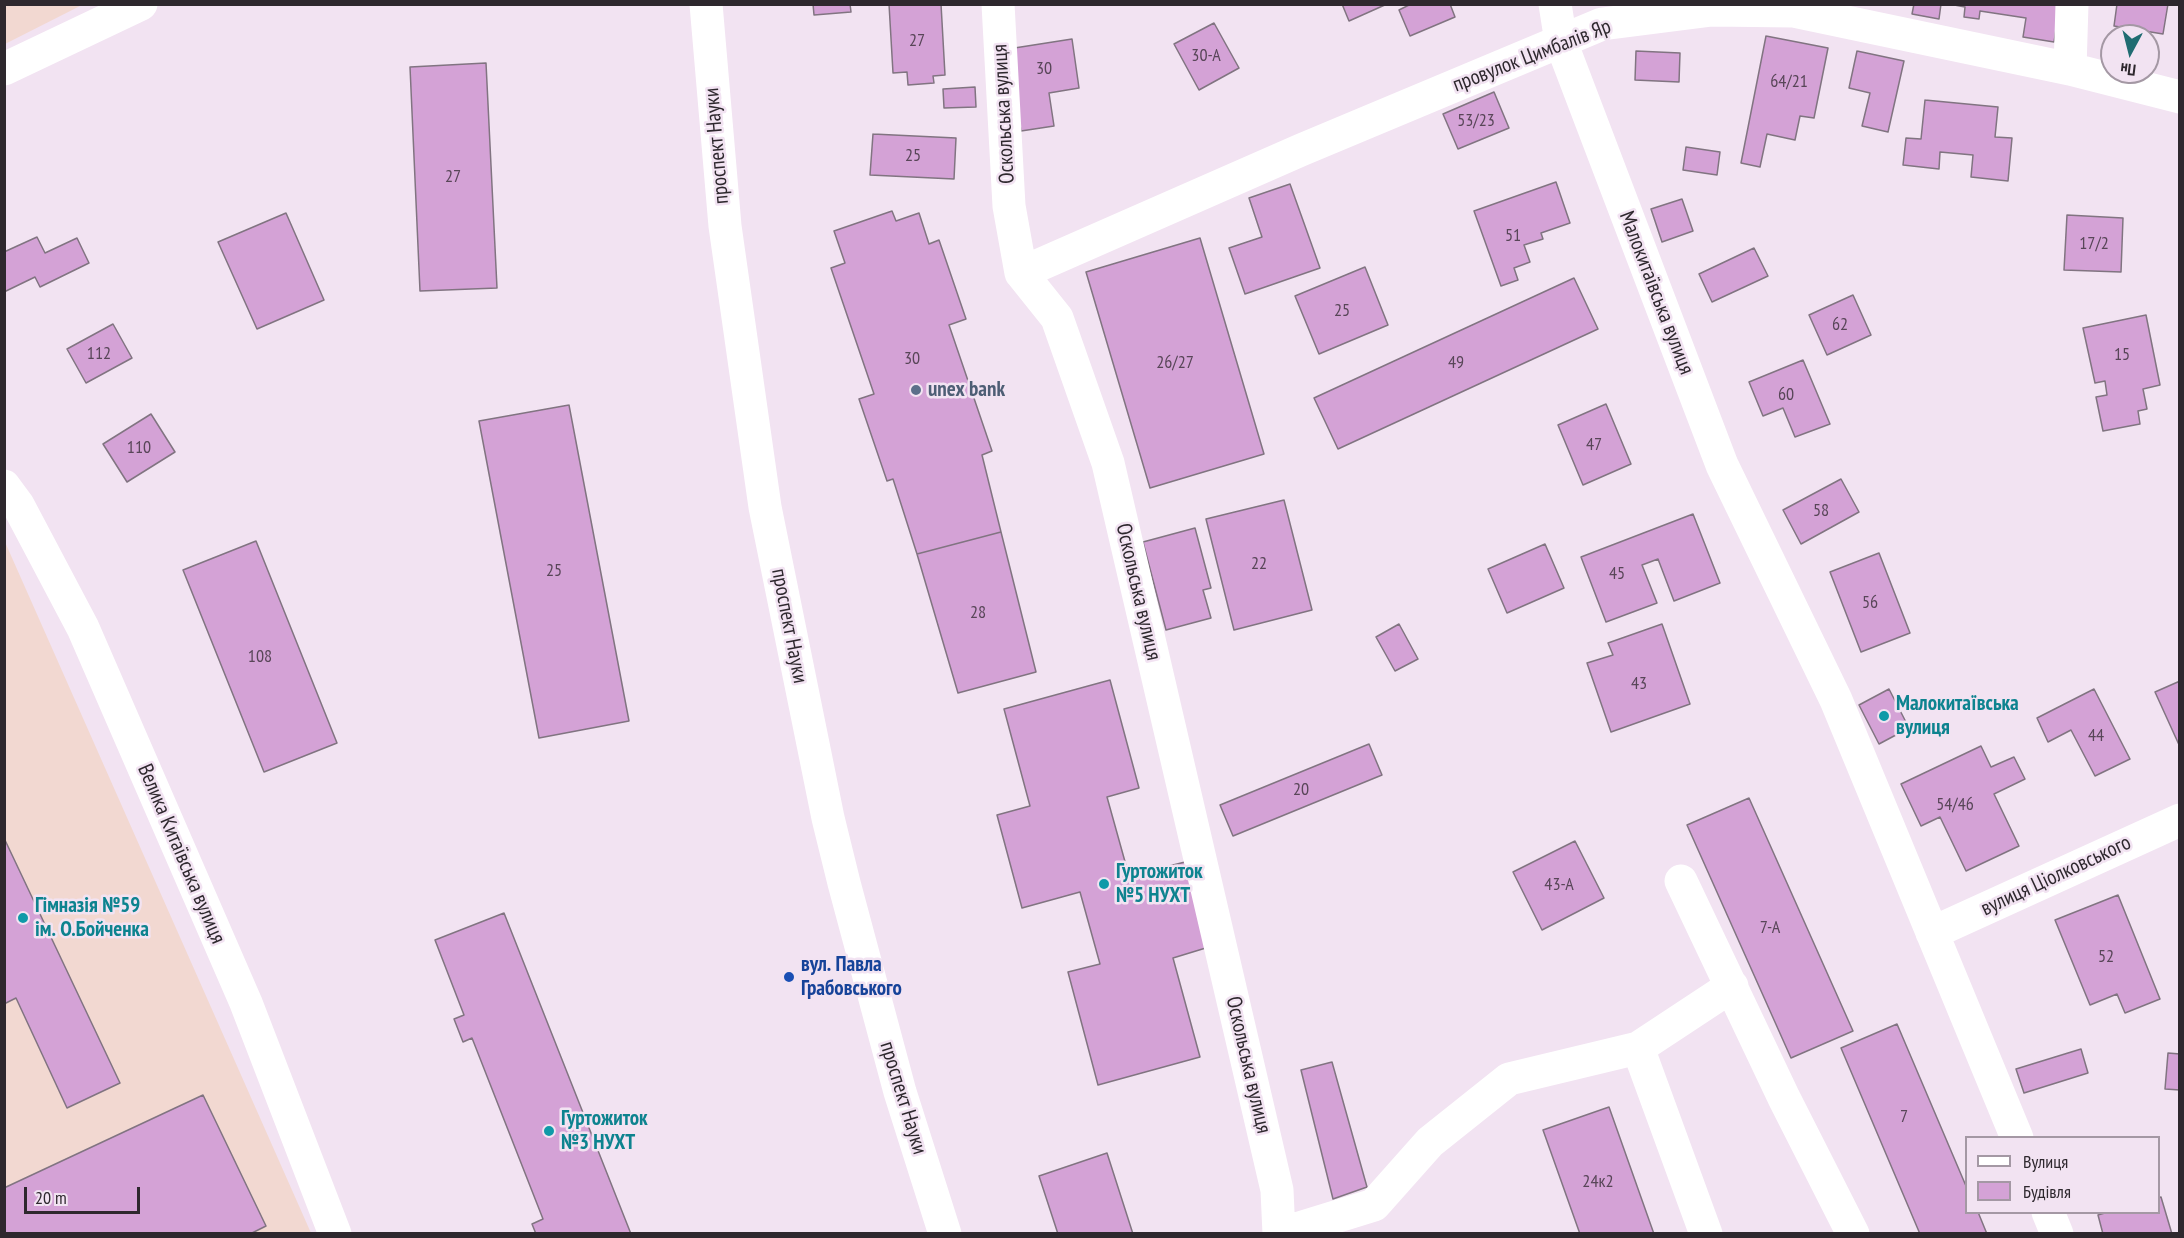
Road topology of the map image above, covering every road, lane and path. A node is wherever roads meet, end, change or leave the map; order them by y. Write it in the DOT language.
graph roads {
  1 [pos="141,4"];
  2 [pos="706,4"];
  3 [pos="998,4"];
  4 [pos="1555,4"];
  5 [pos="2072,4"];
  6 [pos="1561,42"];
  7 [pos="4,69"];
  8 [pos="2070,69"];
  9 [pos="2180,97"];
  10 [pos="1021,273"];
  11 [pos="4,486"];
  12 [pos="2180,820"];
  13 [pos="1681,881"];
  14 [pos="1932,933"];
  15 [pos="1731,986"];
  16 [pos="1638,1048"];
  17 [pos="2017,1136"];
  18 [pos="2049,1214"];
  19 [pos="335,1233"];
  20 [pos="945,1233"];
  21 [pos="1280,1233"];
  22 [pos="1706,1233"];
  23 [pos="1853,1233"];
  24 [pos="2057,1233"];
  1 -- 7 [label="street"];
  2 -- 20 [label="street, проспект Науки"];
  3 -- 10 [label="street, Оскольська вулиця"];
  4 -- 6 [label="street, Малокитаївська вулиця"];
  5 -- 8 [label="street"];
  6 -- 8 [label="street, провулок Цимбалів Яр"];
  6 -- 10 [label="street, провулок Цимбалів Яр"];
  6 -- 14 [label="street, Малокитаївська вулиця"];
  8 -- 9 [label="street, провулок Цимбалів Яр"];
  10 -- 21 [label="street, Оскольська вулиця"];
  11 -- 19 [label="street, Велика Китаївська вулиця"];
  12 -- 14 [label="street, вулиця Ціолковського"];
  13 -- 15 [label="street"];
  14 -- 17 [label="street, Малокитаївська вулиця"];
  15 -- 16 [label="street"];
  15 -- 23 [label="street"];
  16 -- 21 [label="street"];
  16 -- 22 [label="street"];
  18 -- 24 [label="street"];
}
